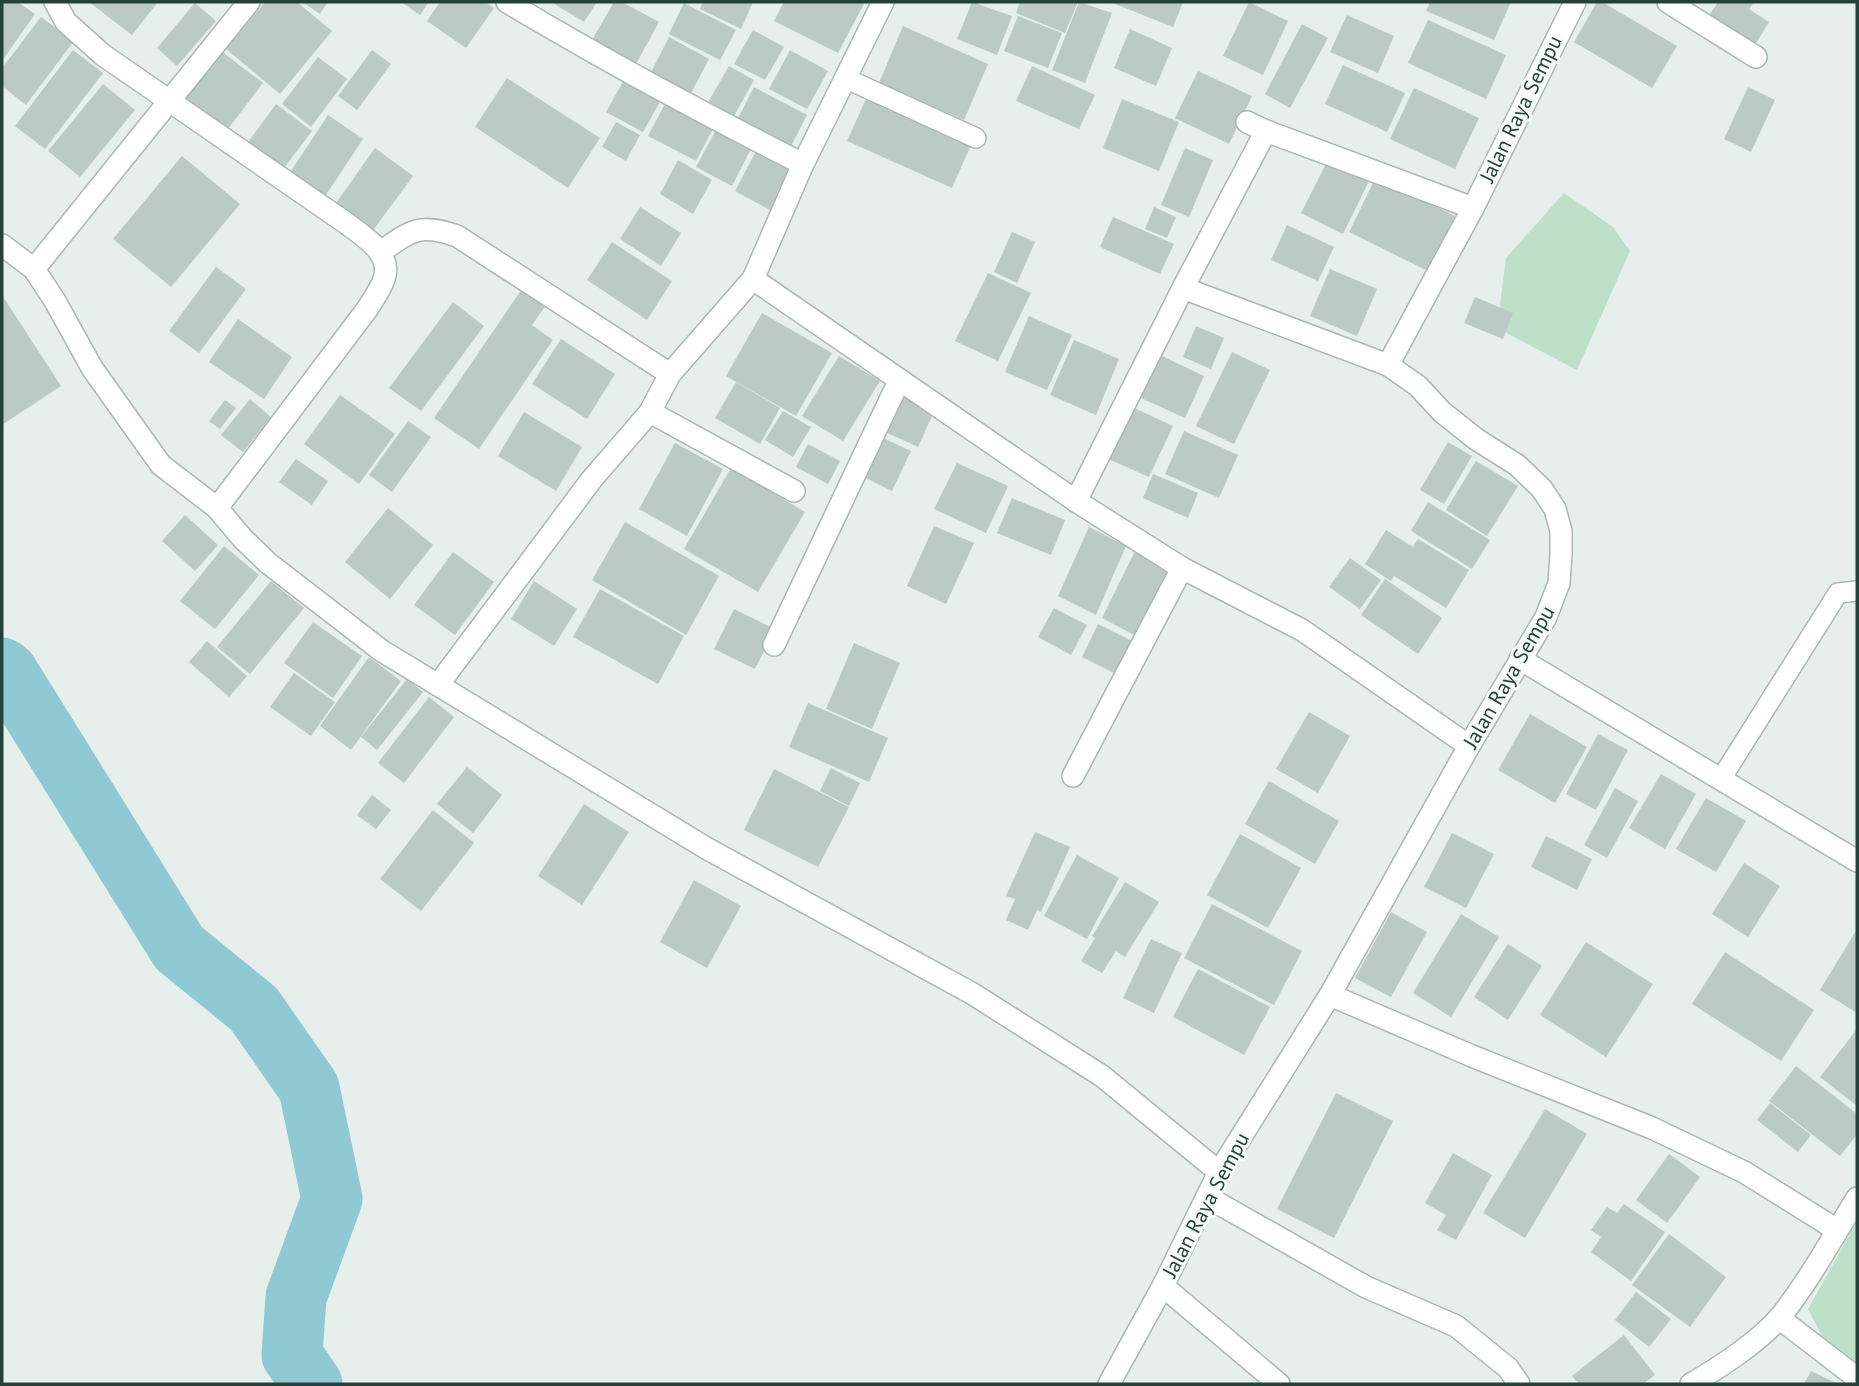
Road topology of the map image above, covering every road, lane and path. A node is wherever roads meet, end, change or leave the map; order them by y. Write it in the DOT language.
graph roads {
  1 [pos="55,2"];
  2 [pos="249,2"];
  3 [pos="507,2"];
  4 [pos="883,2"];
  5 [pos="1575,2"];
  6 [pos="1668,2"];
  7 [pos="1756,57"];
  8 [pos="847,79"];
  9 [pos="170,103"];
  10 [pos="976,138"];
  11 [pos="803,164"];
  12 [pos="1473,208"];
  13 [pos="2,246"];
  14 [pos="381,252"];
  15 [pos="34,269"];
  16 [pos="753,279"];
  17 [pos="1183,288"];
  18 [pos="1388,365"];
  19 [pos="670,374"];
  20 [pos="899,381"];
  21 [pos="649,412"];
  22 [pos="794,491"];
  23 [pos="1076,501"];
  24 [pos="217,509"];
  25 [pos="1182,568"];
  26 [pos="1857,591"];
  27 [pos="774,645"];
  28 [pos="1520,659"];
  29 [pos="438,685"];
  30 [pos="1469,746"];
  31 [pos="1073,776"];
  32 [pos="1721,779"];
  33 [pos="1857,861"];
  34 [pos="1330,995"];
  35 [pos="1219,1172"];
  36 [pos="1207,1197"];
  37 [pos="1857,1198"];
  38 [pos="1837,1230"];
  39 [pos="1163,1286"];
  40 [pos="1779,1318"];
  41 [pos="1857,1378"];
  42 [pos="1110,1382"];
  43 [pos="1279,1384"];
  44 [pos="1519,1384"];
  45 [pos="1691,1384"];
  1 -- 9 [label="street"];
  2 -- 9 [label="street"];
  3 -- 11 [label="street"];
  4 -- 8 [label="street"];
  5 -- 12 [label="street, Jalan Raya Sempu"];
  6 -- 7 [label="street"];
  8 -- 10 [label="lane"];
  8 -- 11 [label="street"];
  9 -- 14 [label="street"];
  9 -- 15 [label="street"];
  11 -- 16 [label="street"];
  12 -- 17 [label="street"];
  12 -- 18 [label="street, Jalan Raya Sempu"];
  13 -- 15 [label="street"];
  14 -- 19 [label="street"];
  14 -- 24 [label="street"];
  15 -- 24 [label="street"];
  16 -- 19 [label="street"];
  16 -- 20 [label="street"];
  17 -- 18 [label="street"];
  17 -- 23 [label="street"];
  18 -- 28 [label="street, Jalan Raya Sempu"];
  19 -- 21 [label="street"];
  20 -- 23 [label="street"];
  20 -- 27 [label="street"];
  21 -- 22 [label="street"];
  21 -- 29 [label="street"];
  23 -- 25 [label="street"];
  24 -- 29 [label="street"];
  25 -- 30 [label="street"];
  25 -- 31 [label="street"];
  26 -- 32 [label="lane"];
  28 -- 30 [label="street, Jalan Raya Sempu"];
  28 -- 32 [label="street"];
  29 -- 35 [label="street"];
  30 -- 34 [label="street, Jalan Raya Sempu"];
  32 -- 33 [label="street"];
  34 -- 35 [label="street, Jalan Raya Sempu"];
  34 -- 38 [label="street"];
  35 -- 36 [label="street, Jalan Raya Sempu"];
  36 -- 39 [label="street, Jalan Raya Sempu"];
  36 -- 44 [label="street"];
  37 -- 38 [label="street"];
  38 -- 40 [label="street"];
  39 -- 42 [label="street, Jalan Raya Sempu"];
  39 -- 43 [label="street"];
  40 -- 41 [label="street"];
  40 -- 45 [label="street"];
}
